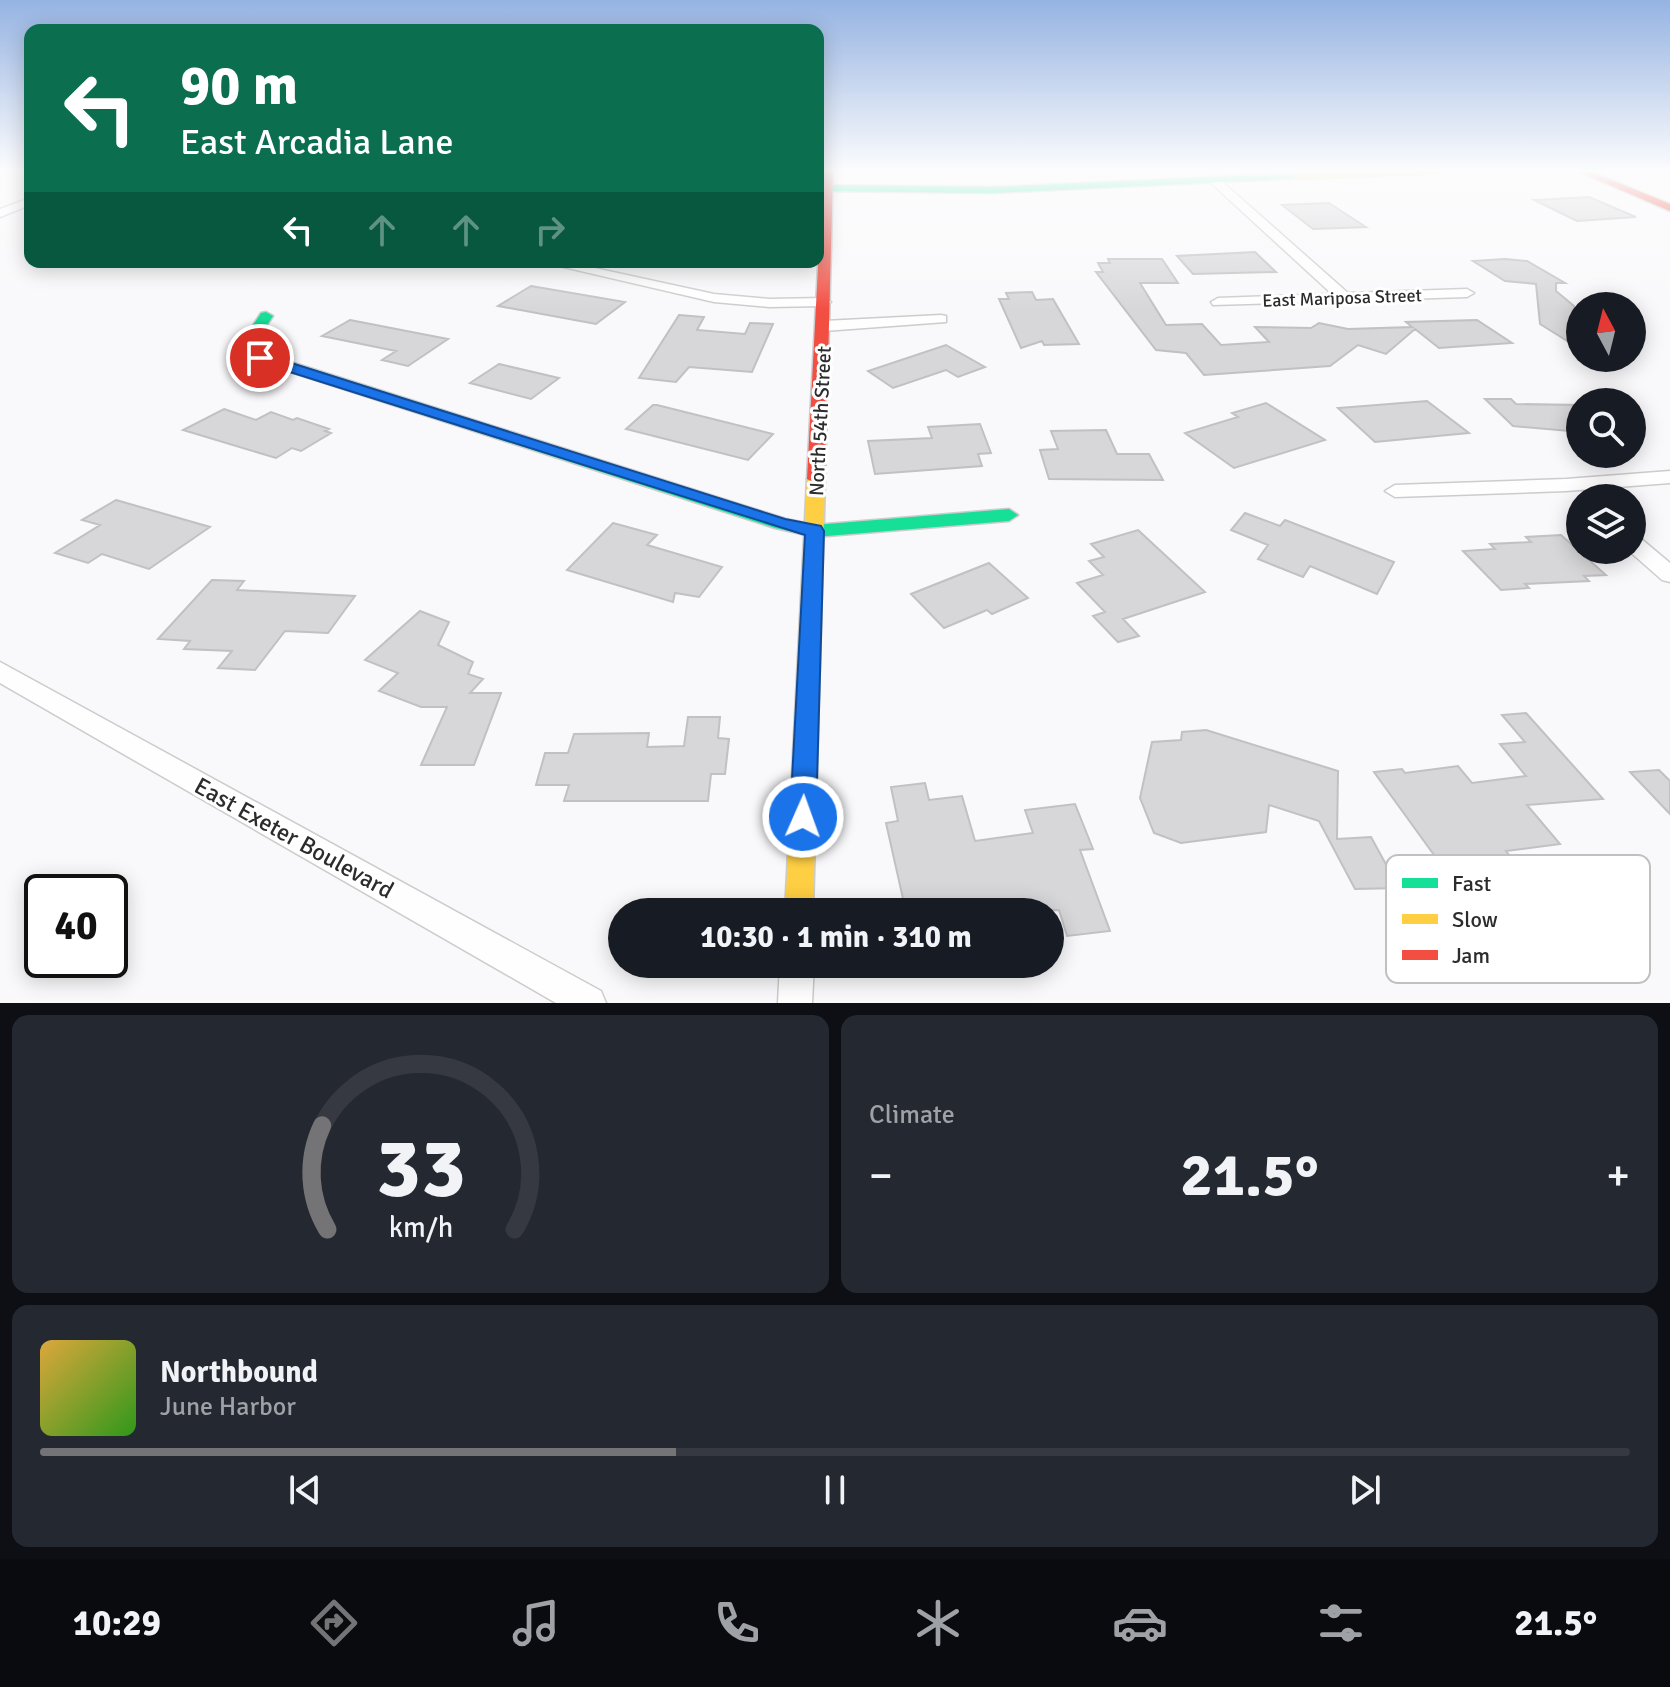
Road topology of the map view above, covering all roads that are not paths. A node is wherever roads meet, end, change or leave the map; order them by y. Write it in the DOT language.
graph roads {
  1 [pos="825,217"];
  2 [pos="1255,217"];
  3 [pos="576,268"];
  4 [pos="1467,293"];
  5 [pos="1343,296"];
  6 [pos="824,302"];
  7 [pos="1218,302"];
  8 [pos="266,316"];
  9 [pos="941,319"];
  10 [pos="824,326"];
  11 [pos="1670,477"];
  12 [pos="1625,484"];
  13 [pos="1395,491"];
  14 [pos="1566,492"];
  15 [pos="1009,515"];
  16 [pos="815,531"];
  17 [pos="1646,554"];
  18 [pos="1670,575"];
  19 [pos="0,671"];
  20 [pos="800,898"];
  21 [pos="796,978"];
  22 [pos="589,1003"];
  23 [pos="795,1003"];
  1 -- 6 [label="street, North 54th Street"];
  2 -- 5 [label="street"];
  3 -- 6 [label="street"];
  4 -- 5 [label="street, East Mariposa Street"];
  5 -- 7 [label="street, East Mariposa Street"];
  6 -- 10 [label="street, North 54th Street"];
  8 -- 16 [label="street"];
  9 -- 10 [label="street"];
  10 -- 16 [label="street, North 54th Street"];
  11 -- 12 [label="street"];
  13 -- 14 [label="street"];
  15 -- 16 [label="street"];
  16 -- 20 [label="street, North 54th Street"];
  17 -- 18 [label="street"];
  19 -- 22 [label="street, East Exeter Boulevard"];
  21 -- 23 [label="street"];
}
